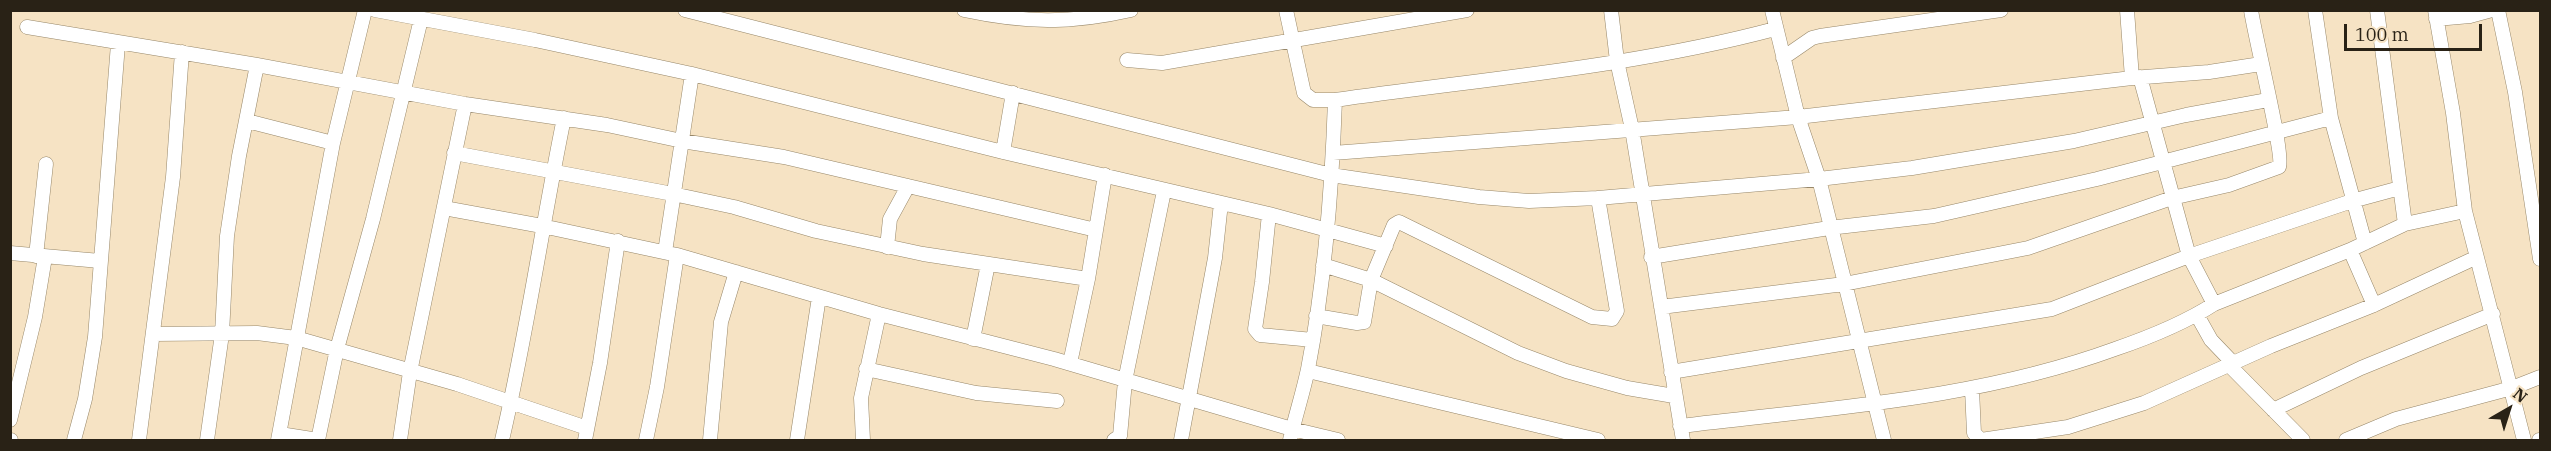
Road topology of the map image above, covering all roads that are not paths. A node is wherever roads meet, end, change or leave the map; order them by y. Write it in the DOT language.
graph roads {
  1 [pos="365,10"];
  2 [pos="375,10"];
  3 [pos="685,10"];
  4 [pos="964,10"];
  5 [pos="1131,10"];
  6 [pos="1286,10"];
  7 [pos="1467,10"];
  8 [pos="1611,10"];
  9 [pos="1772,10"];
  10 [pos="2001,10"];
  11 [pos="2127,10"];
  12 [pos="2251,10"];
  13 [pos="2315,10"];
  14 [pos="2377,10"];
  15 [pos="2493,10"];
  16 [pos="2498,10"];
  17 [pos="710,13"];
  18 [pos="2435,15"];
  19 [pos="429,17"];
  20 [pos="27,27"];
  21 [pos="1775,29"];
  22 [pos="1293,42"];
  23 [pos="118,44"];
  24 [pos="182,52"];
  25 [pos="1783,58"];
  26 [pos="1127,60"];
  27 [pos="1617,61"];
  28 [pos="2261,64"];
  29 [pos="257,65"];
  30 [pos="692,74"];
  31 [pos="2136,77"];
  32 [pos="347,81"];
  33 [pos="404,93"];
  34 [pos="1013,93"];
  35 [pos="1335,100"];
  36 [pos="2268,100"];
  37 [pos="465,104"];
  38 [pos="1798,117"];
  39 [pos="564,118"];
  40 [pos="2331,118"];
  41 [pos="247,121"];
  42 [pos="2151,122"];
  43 [pos="1632,129"];
  44 [pos="2277,133"];
  45 [pos="682,141"];
  46 [pos="333,144"];
  47 [pos="1003,152"];
  48 [pos="454,153"];
  49 [pos="1334,153"];
  50 [pos="2162,160"];
  51 [pos="46,164"];
  52 [pos="553,171"];
  53 [pos="1105,175"];
  54 [pos="1331,175"];
  55 [pos="1819,179"];
  56 [pos="908,186"];
  57 [pos="2400,188"];
  58 [pos="1164,191"];
  59 [pos="673,194"];
  60 [pos="1642,194"];
  61 [pos="1598,198"];
  62 [pos="2172,198"];
  63 [pos="2352,201"];
  64 [pos="1221,203"];
  65 [pos="444,208"];
  66 [pos="2465,211"];
  67 [pos="1269,214"];
  68 [pos="2405,224"];
  69 [pos="542,226"];
  70 [pos="1829,228"];
  71 [pos="1096,230"];
  72 [pos="1326,231"];
  73 [pos="618,241"];
  74 [pos="2365,243"];
  75 [pos="1386,246"];
  76 [pos="887,247"];
  77 [pos="2350,250"];
  78 [pos="10,253"];
  79 [pos="671,254"];
  80 [pos="40,256"];
  81 [pos="2189,256"];
  82 [pos="1651,257"];
  83 [pos="2475,258"];
  84 [pos="2541,259"];
  85 [pos="100,261"];
  86 [pos="988,264"];
  87 [pos="1323,265"];
  88 [pos="736,273"];
  89 [pos="1088,279"];
  90 [pos="1371,280"];
  91 [pos="1845,284"];
  92 [pos="819,297"];
  93 [pos="2214,303"];
  94 [pos="2374,305"];
  95 [pos="1661,307"];
  96 [pos="879,314"];
  97 [pos="2493,314"];
  98 [pos="2197,315"];
  99 [pos="1316,316"];
  100 [pos="153,334"];
  101 [pos="222,334"];
  102 [pos="296,338"];
  103 [pos="973,339"];
  104 [pos="1313,340"];
  105 [pos="1860,342"];
  106 [pos="337,349"];
  107 [pos="1070,363"];
  108 [pos="2231,364"];
  109 [pos="866,369"];
  110 [pos="1308,371"];
  111 [pos="410,372"];
  112 [pos="1671,372"];
  113 [pos="2541,377"];
  114 [pos="1125,381"];
  115 [pos="1972,388"];
  116 [pos="2512,388"];
  117 [pos="1674,396"];
  118 [pos="1188,398"];
  119 [pos="1057,401"];
  120 [pos="511,402"];
  121 [pos="1876,404"];
  122 [pos="2273,410"];
  123 [pos="10,420"];
  124 [pos="1680,426"];
  125 [pos="586,434"];
  126 [pos="1291,435"];
  127 [pos="279,437"];
  128 [pos="318,440"];
  129 [pos="74,441"];
  130 [pos="139,441"];
  131 [pos="207,441"];
  132 [pos="400,441"];
  133 [pos="502,441"];
  134 [pos="646,441"];
  135 [pos="710,441"];
  136 [pos="797,441"];
  137 [pos="863,441"];
  138 [pos="1114,441"];
  139 [pos="1181,441"];
  140 [pos="1338,441"];
  141 [pos="1599,441"];
  142 [pos="1683,441"];
  143 [pos="1884,441"];
  144 [pos="2303,441"];
  145 [pos="2346,441"];
  146 [pos="2524,441"];
  1 -- 32 [label="street"];
  2 -- 19 [label="street"];
  3 -- 17 [label="street"];
  4 -- 5 [label="street"];
  6 -- 22 [label="street"];
  7 -- 22 [label="street"];
  8 -- 27 [label="street"];
  9 -- 21 [label="street"];
  10 -- 25 [label="street"];
  11 -- 31 [label="street"];
  12 -- 28 [label="street"];
  13 -- 40 [label="street"];
  14 -- 57 [label="street"];
  15 -- 18 [label="street"];
  16 -- 84 [label="street"];
  17 -- 34 [label="street"];
  18 -- 66 [label="street"];
  19 -- 30 [label="street"];
  19 -- 33 [label="street"];
  20 -- 23 [label="street"];
  21 -- 25 [label="street"];
  21 -- 27 [label="street"];
  22 -- 26 [label="street"];
  22 -- 35 [label="street"];
  23 -- 24 [label="street"];
  23 -- 85 [label="street"];
  24 -- 29 [label="street"];
  24 -- 100 [label="street"];
  25 -- 38 [label="street"];
  27 -- 35 [label="street"];
  27 -- 43 [label="street"];
  28 -- 31 [label="street"];
  28 -- 36 [label="street"];
  29 -- 32 [label="street"];
  29 -- 41 [label="street"];
  30 -- 45 [label="street"];
  30 -- 47 [label="street"];
  31 -- 38 [label="street"];
  31 -- 42 [label="street"];
  32 -- 33 [label="street"];
  32 -- 46 [label="street"];
  33 -- 37 [label="street"];
  33 -- 106 [label="street"];
  34 -- 47 [label="street"];
  34 -- 54 [label="street"];
  35 -- 49 [label="street"];
  36 -- 42 [label="street"];
  36 -- 44 [label="street"];
  37 -- 39 [label="street"];
  37 -- 48 [label="street"];
  38 -- 43 [label="street"];
  38 -- 55 [label="street"];
  39 -- 45 [label="street"];
  39 -- 52 [label="street"];
  40 -- 44 [label="street"];
  40 -- 63 [label="street"];
  41 -- 46 [label="street"];
  41 -- 101 [label="street"];
  42 -- 50 [label="street"];
  42 -- 55 [label="street"];
  43 -- 49 [label="street"];
  43 -- 60 [label="street"];
  44 -- 50 [label="street"];
  44 -- 62 [label="street"];
  45 -- 56 [label="street"];
  45 -- 59 [label="street"];
  46 -- 102 [label="street"];
  47 -- 53 [label="street"];
  48 -- 52 [label="street"];
  48 -- 65 [label="street"];
  49 -- 54 [label="street"];
  50 -- 62 [label="street"];
  50 -- 70 [label="street"];
  51 -- 80 [label="street"];
  52 -- 59 [label="street"];
  52 -- 69 [label="street"];
  53 -- 58 [label="street"];
  53 -- 71 [label="street"];
  54 -- 61 [label="street"];
  54 -- 72 [label="street"];
  55 -- 60 [label="street"];
  55 -- 70 [label="street"];
  56 -- 71 [label="street"];
  56 -- 76 [label="street"];
  57 -- 63 [label="street"];
  57 -- 68 [label="street"];
  58 -- 64 [label="street"];
  58 -- 114 [label="street"];
  59 -- 76 [label="street"];
  59 -- 79 [label="street"];
  60 -- 61 [label="street"];
  60 -- 82 [label="street"];
  61 -- 75 [label="street"];
  62 -- 81 [label="street"];
  62 -- 91 [label="street"];
  63 -- 74 [label="street"];
  63 -- 81 [label="street"];
  64 -- 67 [label="street"];
  64 -- 118 [label="street"];
  65 -- 69 [label="street"];
  65 -- 111 [label="street"];
  66 -- 68 [label="street"];
  66 -- 83 [label="street"];
  67 -- 72 [label="street"];
  67 -- 104 [label="street"];
  68 -- 74 [label="street"];
  69 -- 73 [label="street"];
  69 -- 120 [label="street"];
  70 -- 82 [label="street"];
  70 -- 91 [label="street"];
  71 -- 89 [label="street"];
  72 -- 75 [label="street"];
  72 -- 87 [label="street"];
  73 -- 79 [label="street"];
  73 -- 125 [label="street"];
  74 -- 77 [label="street"];
  75 -- 90 [label="street"];
  76 -- 86 [label="street"];
  77 -- 93 [label="street"];
  77 -- 94 [label="street"];
  78 -- 80 [label="street"];
  79 -- 88 [label="street"];
  79 -- 134 [label="street"];
  80 -- 85 [label="street"];
  80 -- 123 [label="street"];
  81 -- 93 [label="street"];
  81 -- 105 [label="street"];
  82 -- 95 [label="street"];
  83 -- 94 [label="street"];
  83 -- 97 [label="street"];
  85 -- 129 [label="street"];
  86 -- 89 [label="street"];
  86 -- 103 [label="street"];
  87 -- 90 [label="street"];
  87 -- 99 [label="street"];
  88 -- 92 [label="street"];
  88 -- 135 [label="street"];
  89 -- 107 [label="street"];
  90 -- 99 [label="street"];
  90 -- 117 [label="street"];
  91 -- 95 [label="street"];
  91 -- 105 [label="street"];
  92 -- 96 [label="street"];
  92 -- 136 [label="street"];
  93 -- 98 [label="street"];
  94 -- 108 [label="street"];
  95 -- 112 [label="street"];
  96 -- 103 [label="street"];
  96 -- 109 [label="street"];
  97 -- 116 [label="street"];
  97 -- 122 [label="street"];
  98 -- 108 [label="street"];
  98 -- 115 [label="street"];
  99 -- 104 [label="street"];
  100 -- 101 [label="street"];
  100 -- 130 [label="street"];
  101 -- 102 [label="street"];
  101 -- 131 [label="street"];
  102 -- 106 [label="street"];
  102 -- 127 [label="street"];
  103 -- 107 [label="street"];
  104 -- 110 [label="street"];
  105 -- 112 [label="street"];
  105 -- 121 [label="street"];
  106 -- 111 [label="street"];
  106 -- 128 [label="street"];
  107 -- 114 [label="street"];
  108 -- 115 [label="street"];
  108 -- 122 [label="street"];
  109 -- 119 [label="street"];
  109 -- 137 [label="street"];
  110 -- 126 [label="street"];
  110 -- 141 [label="street"];
  111 -- 120 [label="street"];
  111 -- 132 [label="street"];
  112 -- 117 [label="street"];
  113 -- 116 [label="street"];
  114 -- 118 [label="street"];
  114 -- 138 [label="street"];
  115 -- 121 [label="street"];
  116 -- 145 [label="street"];
  116 -- 146 [label="street"];
  117 -- 124 [label="street"];
  118 -- 126 [label="street"];
  118 -- 139 [label="street"];
  120 -- 125 [label="street"];
  120 -- 133 [label="street"];
  121 -- 124 [label="street"];
  121 -- 143 [label="street"];
  122 -- 144 [label="street"];
  124 -- 142 [label="street"];
  126 -- 140 [label="street"];
  127 -- 128 [label="street"];
}
